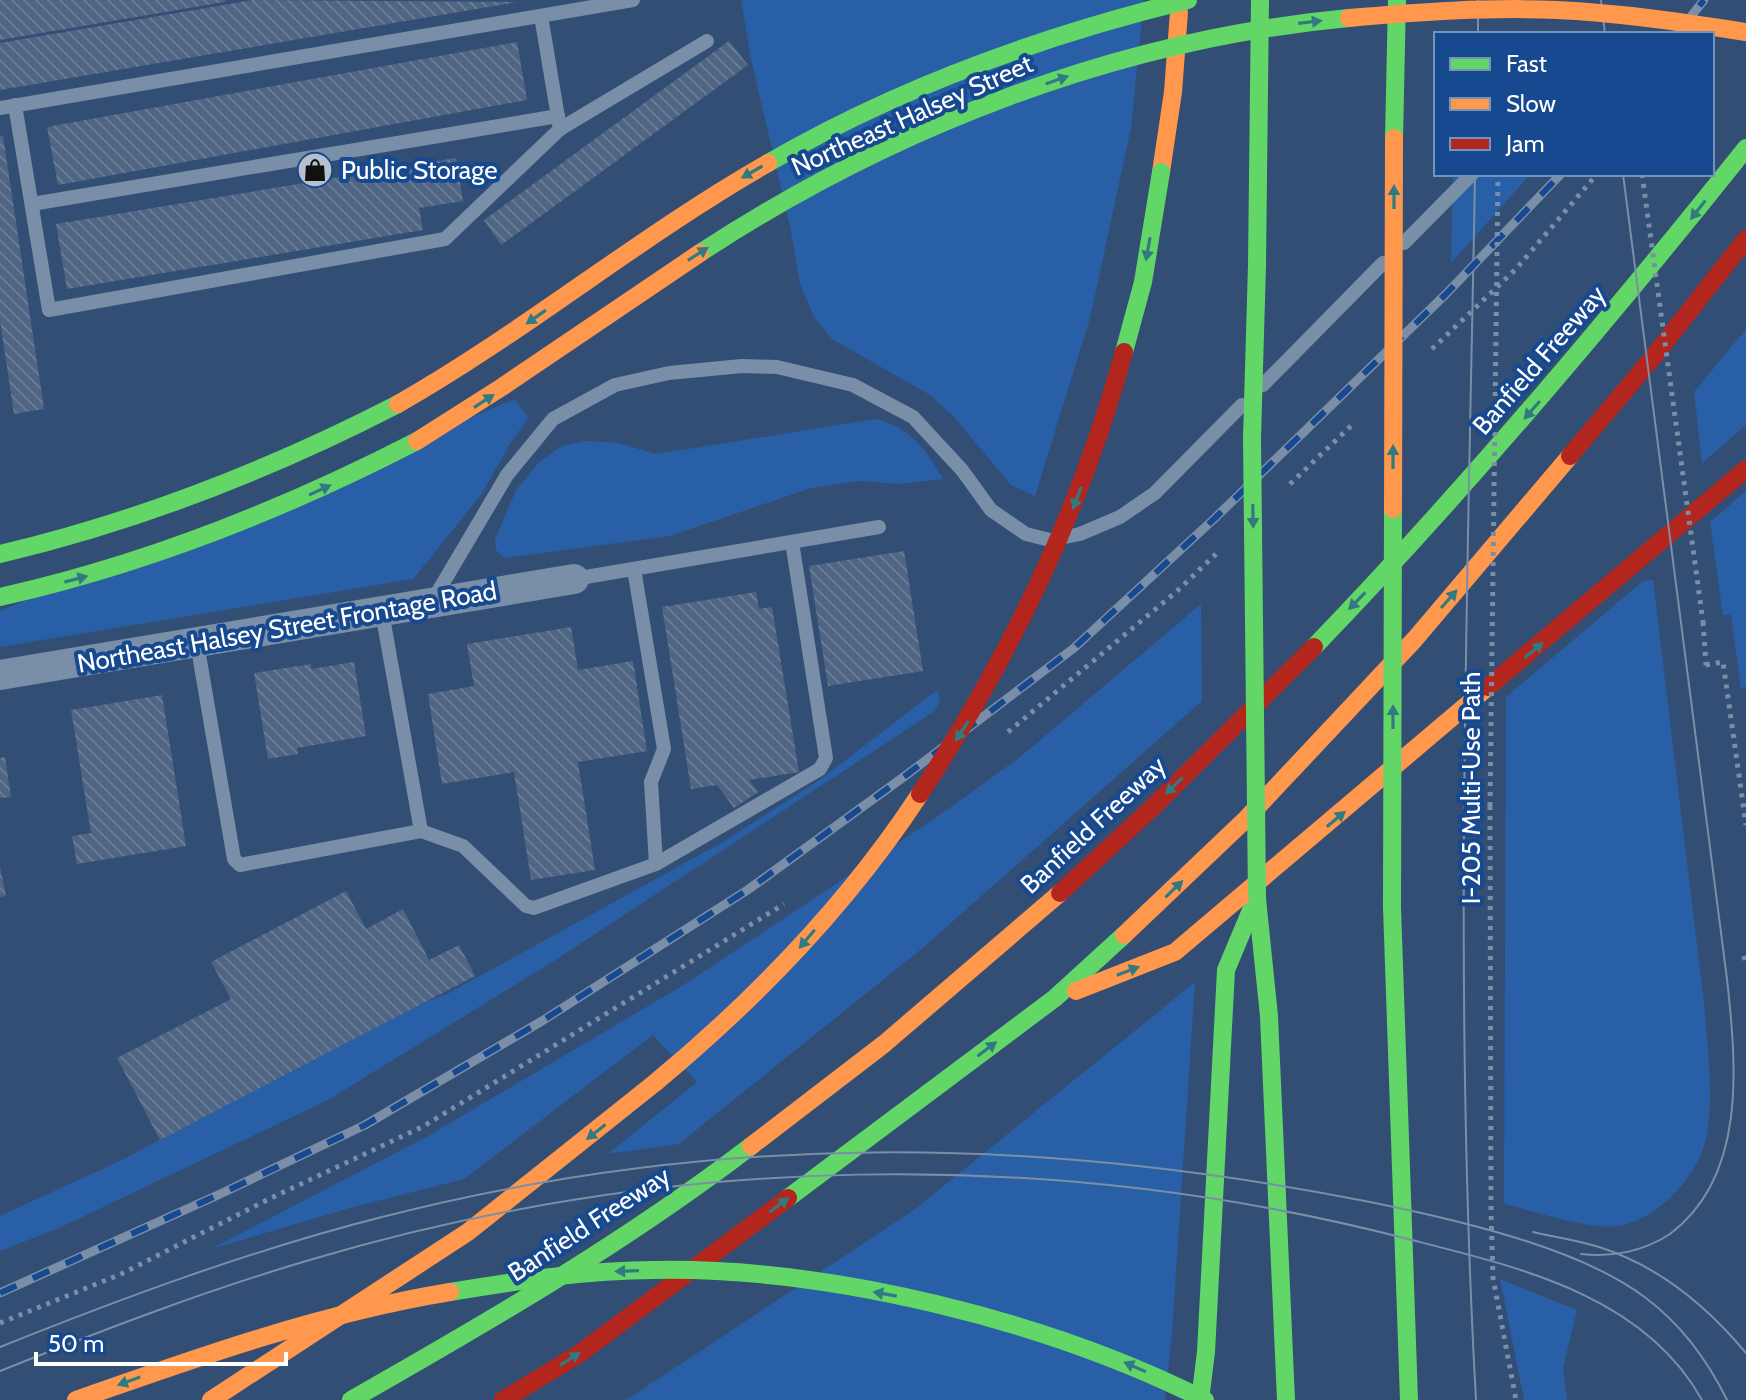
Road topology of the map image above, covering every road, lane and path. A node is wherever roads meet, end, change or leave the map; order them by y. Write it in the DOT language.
graph roads {
  1 [pos="633,0"];
  2 [pos="1180,0"];
  3 [pos="1188,0"];
  4 [pos="1260,0"];
  5 [pos="1397,0"];
  6 [pos="1629,0"];
  7 [pos="541,16"];
  8 [pos="1604,32"];
  9 [pos="1746,32"];
  10 [pos="707,41"];
  11 [pos="8,107"];
  12 [pos="559,122"];
  13 [pos="1746,148"];
  14 [pos="1470,176"];
  15 [pos="1498,176"];
  16 [pos="1595,176"];
  17 [pos="1642,176"];
  18 [pos="32,204"];
  19 [pos="1746,239"];
  20 [pos="1426,355"];
  21 [pos="1358,420"];
  22 [pos="1746,469"];
  23 [pos="1290,484"];
  24 [pos="879,527"];
  25 [pos="792,542"];
  26 [pos="1222,549"];
  27 [pos="0,554"];
  28 [pos="634,569"];
  29 [pos="574,579"];
  30 [pos="0,597"];
  31 [pos="430,604"];
  32 [pos="382,612"];
  33 [pos="197,643"];
  34 [pos="0,675"];
  35 [pos="998,740"];
  36 [pos="1746,825"];
  37 [pos="421,831"];
  38 [pos="656,864"];
  39 [pos="1257,896"];
  40 [pos="787,902"];
  41 [pos="1744,956"];
  42 [pos="1746,965"];
  43 [pos="1055,998"];
  44 [pos="0,1323"];
  45 [pos="76,1400"];
  46 [pos="211,1400"];
  47 [pos="351,1400"];
  48 [pos="503,1400"];
  49 [pos="1203,1400"];
  50 [pos="1286,1400"];
  51 [pos="1409,1400"];
  52 [pos="1516,1400"];
  1 -- 7 [label="lane"];
  2 -- 46 [label="main road, one-way, bridge"];
  3 -- 27 [label="main road, Northeast Halsey Street, one-way, bridge"];
  4 -- 39 [label="main road, one-way, bridge"];
  51 -- 5 [label="main road, one-way, bridge"];
  6 -- 8 [label="lane"];
  7 -- 11 [label="lane"];
  7 -- 12 [label="lane"];
  30 -- 9 [label="main road, Northeast Halsey Street, one-way, bridge"];
  10 -- 12 [label="lane"];
  11 -- 18 [label="lane"];
  12 -- 18 [label="lane"];
  12 -- 18 [label="lane"];
  13 -- 47 [label="main road, Banfield Freeway, one-way"];
  14 -- 31 [label="lane"];
  15 -- 52 [label="path, I-205 Multi-Use Path, bridge"];
  16 -- 20 [label="path"];
  17 -- 36 [label="path, bridge"];
  43 -- 19 [label="main road, one-way"];
  21 -- 23 [label="path"];
  43 -- 22 [label="main road, one-way"];
  24 -- 25 [label="lane"];
  25 -- 28 [label="lane"];
  25 -- 38 [label="lane"];
  26 -- 35 [label="path"];
  28 -- 29 [label="lane"];
  28 -- 38 [label="lane"];
  29 -- 31 [label="street, Northeast Halsey Street Frontage Road"];
  31 -- 32 [label="street, Northeast Halsey Street Frontage Road"];
  32 -- 33 [label="street, Northeast Halsey Street Frontage Road"];
  32 -- 37 [label="lane"];
  33 -- 34 [label="street, Northeast Halsey Street Frontage Road"];
  33 -- 37 [label="lane"];
  37 -- 38 [label="lane"];
  39 -- 49 [label="main road"];
  39 -- 50 [label="main road"];
  40 -- 44 [label="path"];
  41 -- 42 [label="path"];
  48 -- 43 [label="main road, one-way"];
  49 -- 45 [label="main road, one-way, bridge"];
}
